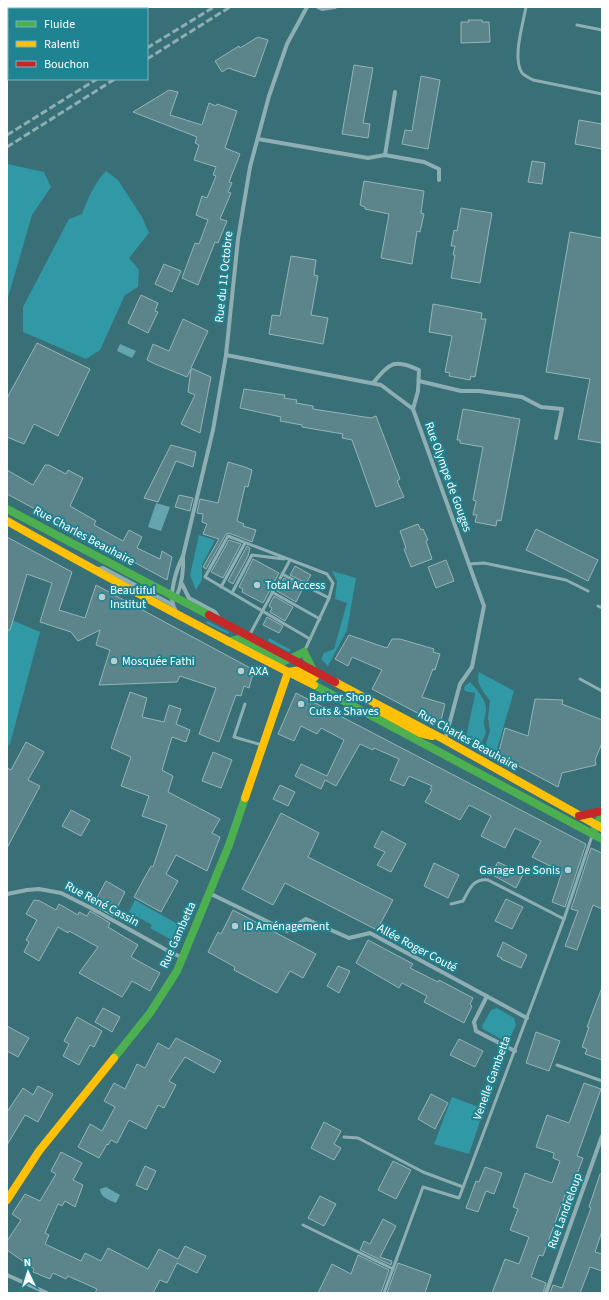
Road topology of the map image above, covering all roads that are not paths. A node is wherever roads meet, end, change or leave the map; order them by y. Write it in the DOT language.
graph roads {
  1 [pos="307,7"];
  2 [pos="318,7"];
  3 [pos="336,7"];
  4 [pos="526,7"];
  5 [pos="577,25"];
  6 [pos="602,30"];
  7 [pos="394,92"];
  8 [pos="602,94"];
  9 [pos="258,139"];
  10 [pos="385,155"];
  11 [pos="439,180"];
  12 [pos="226,355"];
  13 [pos="419,381"];
  14 [pos="373,383"];
  15 [pos="414,409"];
  16 [pos="556,438"];
  17 [pos="7,509"];
  18 [pos="7,521"];
  19 [pos="245,543"];
  20 [pos="183,556"];
  21 [pos="290,560"];
  22 [pos="469,564"];
  23 [pos="93,570"];
  24 [pos="282,574"];
  25 [pos="174,584"];
  26 [pos="182,584"];
  27 [pos="221,587"];
  28 [pos="164,591"];
  29 [pos="588,591"];
  30 [pos="272,592"];
  31 [pos="232,593"];
  32 [pos="329,598"];
  33 [pos="173,606"];
  34 [pos="598,606"];
  35 [pos="602,608"];
  36 [pos="262,610"];
  37 [pos="179,615"];
  38 [pos="320,619"];
  39 [pos="220,620"];
  40 [pos="250,636"];
  41 [pos="310,638"];
  42 [pos="251,649"];
  43 [pos="304,652"];
  44 [pos="291,658"];
  45 [pos="299,662"];
  46 [pos="313,670"];
  47 [pos="287,672"];
  48 [pos="300,678"];
  49 [pos="580,679"];
  50 [pos="284,687"];
  51 [pos="602,691"];
  52 [pos="245,704"];
  53 [pos="445,740"];
  54 [pos="264,746"];
  55 [pos="602,812"];
  56 [pos="579,816"];
  57 [pos="599,826"];
  58 [pos="592,835"];
  59 [pos="602,839"];
  60 [pos="210,893"];
  61 [pos="7,894"];
  62 [pos="451,904"];
  63 [pos="564,919"];
  64 [pos="183,958"];
  65 [pos="487,996"];
  66 [pos="527,1018"];
  67 [pos="515,1051"];
  68 [pos="557,1065"];
  69 [pos="602,1081"];
  70 [pos="602,1136"];
  71 [pos="344,1137"];
  72 [pos="463,1187"];
  73 [pos="7,1200"];
  74 [pos="303,1225"];
  75 [pos="393,1269"];
  76 [pos="7,1275"];
  77 [pos="47,1293"];
  78 [pos="384,1293"];
  79 [pos="546,1293"];
  1 -- 9 [label="street, Rue du 11 Octobre"];
  2 -- 3 [label="street"];
  4 -- 8 [label="lane"];
  5 -- 6 [label="lane"];
  7 -- 10 [label="street"];
  9 -- 10 [label="street"];
  9 -- 12 [label="street, Rue du 11 Octobre"];
  10 -- 11 [label="street"];
  12 -- 14 [label="street, Rue Olympe de Gouges"];
  12 -- 20 [label="street, Rue du 11 Octobre"];
  13 -- 14 [label="street"];
  13 -- 15 [label="street"];
  13 -- 16 [label="street"];
  14 -- 15 [label="street, Rue Olympe de Gouges"];
  15 -- 22 [label="street, Rue Olympe de Gouges"];
  17 -- 28 [label="main road, Rue Charles Beauhaire"];
  18 -- 23 [label="main road"];
  19 -- 21 [label="lane"];
  19 -- 27 [label="lane"];
  19 -- 27 [label="lane"];
  20 -- 25 [label="street, Rue du 11 Octobre"];
  20 -- 26 [label="street, Rue du 11 Octobre"];
  21 -- 24 [label="lane"];
  21 -- 31 [label="lane"];
  21 -- 32 [label="lane"];
  22 -- 29 [label="lane"];
  22 -- 53 [label="street, Rue Olympe de Gouges"];
  23 -- 33 [label="street"];
  23 -- 37 [label="main road"];
  24 -- 30 [label="lane"];
  24 -- 32 [label="lane"];
  25 -- 28 [label="street"];
  25 -- 33 [label="street, Rue du 11 Octobre"];
  26 -- 33 [label="street, Rue du 11 Octobre"];
  26 -- 39 [label="street"];
  27 -- 31 [label="lane"];
  28 -- 39 [label="main road, Rue Charles Beauhaire"];
  30 -- 36 [label="lane"];
  30 -- 38 [label="lane"];
  31 -- 36 [label="lane"];
  32 -- 38 [label="lane"];
  33 -- 37 [label="street"];
  34 -- 35 [label="lane"];
  36 -- 40 [label="lane"];
  36 -- 41 [label="lane"];
  37 -- 42 [label="main road"];
  38 -- 41 [label="lane"];
  39 -- 40 [label="main road, Rue Charles Beauhaire"];
  40 -- 42 [label="main road"];
  40 -- 44 [label="main road, Rue Charles Beauhaire"];
  41 -- 43 [label="lane"];
  42 -- 44 [label="main road"];
  42 -- 47 [label="main road"];
  43 -- 44 [label="main road"];
  43 -- 45 [label="main road, Rue Gambetta"];
  43 -- 46 [label="main road"];
  44 -- 45 [label="main road, Rue Charles Beauhaire"];
  44 -- 47 [label="main road"];
  45 -- 46 [label="main road, Rue Charles Beauhaire"];
  45 -- 47 [label="main road, Rue Gambetta"];
  46 -- 53 [label="main road, Rue Charles Beauhaire"];
  47 -- 48 [label="main road"];
  47 -- 50 [label="main road"];
  47 -- 50 [label="main road, Rue Gambetta"];
  47 -- 53 [label="main road"];
  48 -- 50 [label="main road"];
  48 -- 58 [label="main road"];
  49 -- 51 [label="lane"];
  50 -- 54 [label="main road, Rue Gambetta"];
  52 -- 54 [label="lane"];
  53 -- 56 [label="main road, Rue Charles Beauhaire"];
  54 -- 60 [label="main road, Rue Gambetta"];
  55 -- 56 [label="main road"];
  55 -- 57 [label="main road, Venelle Gambetta"];
  56 -- 57 [label="main road, Rue Charles Beauhaire"];
  57 -- 58 [label="main road, Venelle Gambetta"];
  58 -- 59 [label="main road"];
  58 -- 63 [label="lane, Venelle Gambetta"];
  60 -- 64 [label="main road, Rue Gambetta"];
  60 -- 65 [label="street, Allée Roger Couté"];
  61 -- 64 [label="street, Rue René Cassin"];
  62 -- 63 [label="lane"];
  63 -- 66 [label="lane, Venelle Gambetta"];
  64 -- 73 [label="main road, Rue Gambetta"];
  65 -- 66 [label="street, Allée Roger Couté"];
  65 -- 67 [label="street"];
  66 -- 67 [label="lane, Venelle Gambetta"];
  67 -- 72 [label="lane, Venelle Gambetta"];
  68 -- 69 [label="lane"];
  70 -- 79 [label="street, Rue Landreloup"];
  71 -- 72 [label="lane"];
  72 -- 75 [label="lane"];
  74 -- 75 [label="lane"];
  75 -- 78 [label="lane"];
  76 -- 77 [label="street"];
}
